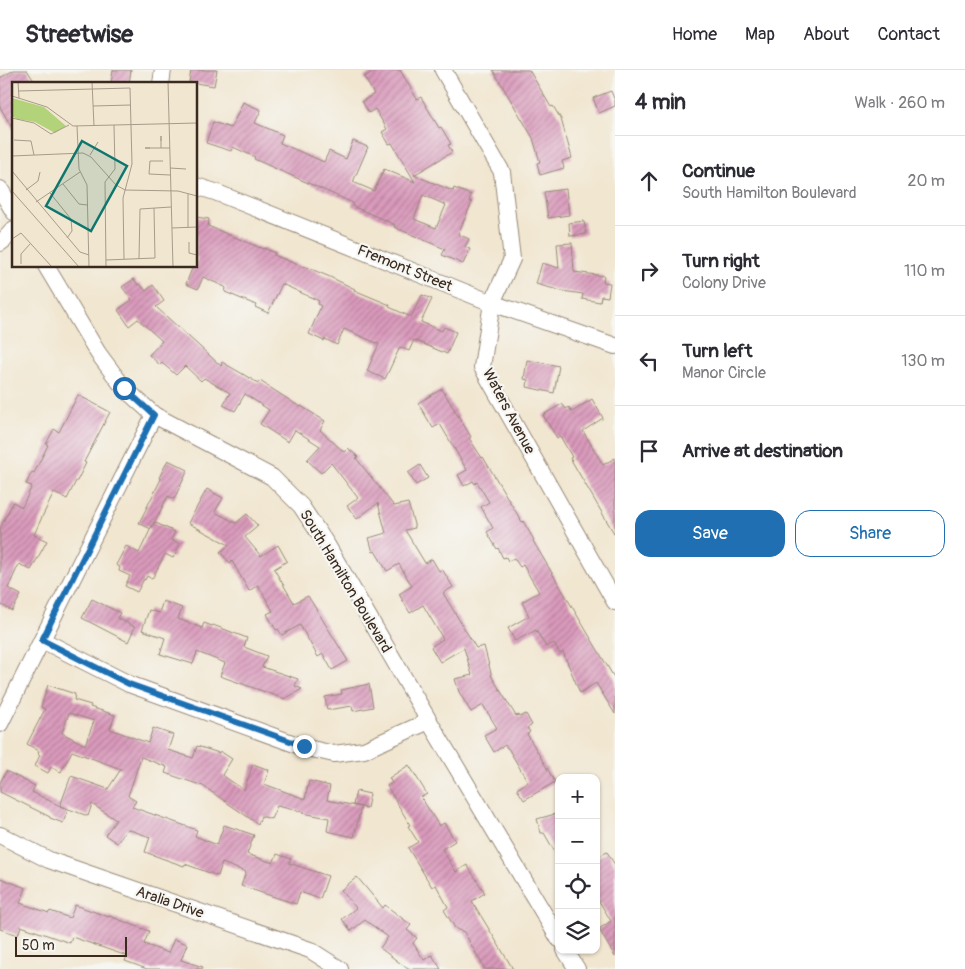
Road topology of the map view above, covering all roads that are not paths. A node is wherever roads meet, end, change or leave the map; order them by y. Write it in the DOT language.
graph roads {
  1 [pos="443,70"];
  2 [pos="198,187"];
  3 [pos="0,189"];
  4 [pos="12,209"];
  5 [pos="12,231"];
  6 [pos="0,243"];
  7 [pos="47,268"];
  8 [pos="492,303"];
  9 [pos="615,346"];
  10 [pos="154,415"];
  11 [pos="615,602"];
  12 [pos="42,640"];
  13 [pos="429,721"];
  14 [pos="0,724"];
  15 [pos="0,835"];
  16 [pos="555,932"];
  17 [pos="568,954"];
  18 [pos="340,969"];
  19 [pos="577,969"];
  1 -- 8 [label="street, Waters Avenue"];
  2 -- 8 [label="street, Fremont Street"];
  3 -- 4 [label="street"];
  5 -- 6 [label="street"];
  7 -- 10 [label="street, South Hamilton Boulevard"];
  8 -- 9 [label="street, Fremont Street"];
  8 -- 11 [label="street, Waters Avenue"];
  10 -- 12 [label="street"];
  10 -- 13 [label="street, South Hamilton Boulevard"];
  12 -- 13 [label="street"];
  12 -- 14 [label="street"];
  13 -- 16 [label="street, South Hamilton Boulevard"];
  15 -- 18 [label="street, Aralia Drive"];
  17 -- 19 [label="street"];
}
